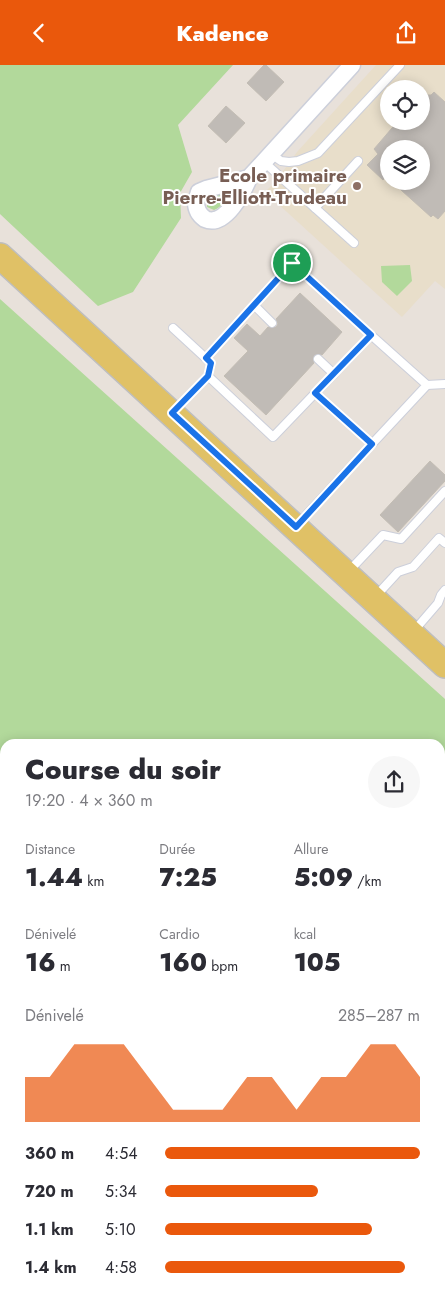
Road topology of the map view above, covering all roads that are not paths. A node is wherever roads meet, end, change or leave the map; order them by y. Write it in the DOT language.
graph roads {
  1 [pos="352,65"];
  2 [pos="400,65"];
  3 [pos="267,158"];
  4 [pos="358,161"];
  5 [pos="249,178"];
  6 [pos="315,208"];
  7 [pos="354,243"];
  8 [pos="0,256"];
  9 [pos="254,305"];
  10 [pos="272,323"];
  11 [pos="173,328"];
  12 [pos="371,335"];
  13 [pos="206,358"];
  14 [pos="318,359"];
  15 [pos="334,374"];
  16 [pos="208,376"];
  17 [pos="445,384"];
  18 [pos="427,385"];
  19 [pos="315,393"];
  20 [pos="172,413"];
  21 [pos="372,444"];
  22 [pos="445,491"];
  23 [pos="296,527"];
  24 [pos="445,543"];
  25 [pos="346,574"];
  26 [pos="445,590"];
  27 [pos="374,599"];
  28 [pos="411,634"];
  29 [pos="445,665"];
  1 -- 3 [label="street"];
  2 -- 3 [label="lane"];
  3 -- 5 [label="street"];
  3 -- 6 [label="lane"];
  4 -- 6 [label="lane"];
  6 -- 7 [label="lane"];
  8 -- 20 [label="main road"];
  9 -- 10 [label="lane"];
  9 -- 12 [label="lane"];
  9 -- 13 [label="lane"];
  11 -- 13 [label="lane"];
  12 -- 15 [label="lane"];
  12 -- 18 [label="lane"];
  13 -- 16 [label="lane"];
  14 -- 15 [label="lane"];
  15 -- 19 [label="lane"];
  16 -- 19 [label="lane"];
  16 -- 20 [label="lane"];
  17 -- 18 [label="lane"];
  18 -- 21 [label="lane"];
  19 -- 21 [label="lane"];
  20 -- 23 [label="main road"];
  21 -- 23 [label="lane"];
  22 -- 25 [label="lane"];
  23 -- 25 [label="main road"];
  24 -- 27 [label="lane"];
  25 -- 27 [label="main road"];
  26 -- 28 [label="lane"];
  27 -- 28 [label="main road"];
  28 -- 29 [label="main road"];
}
